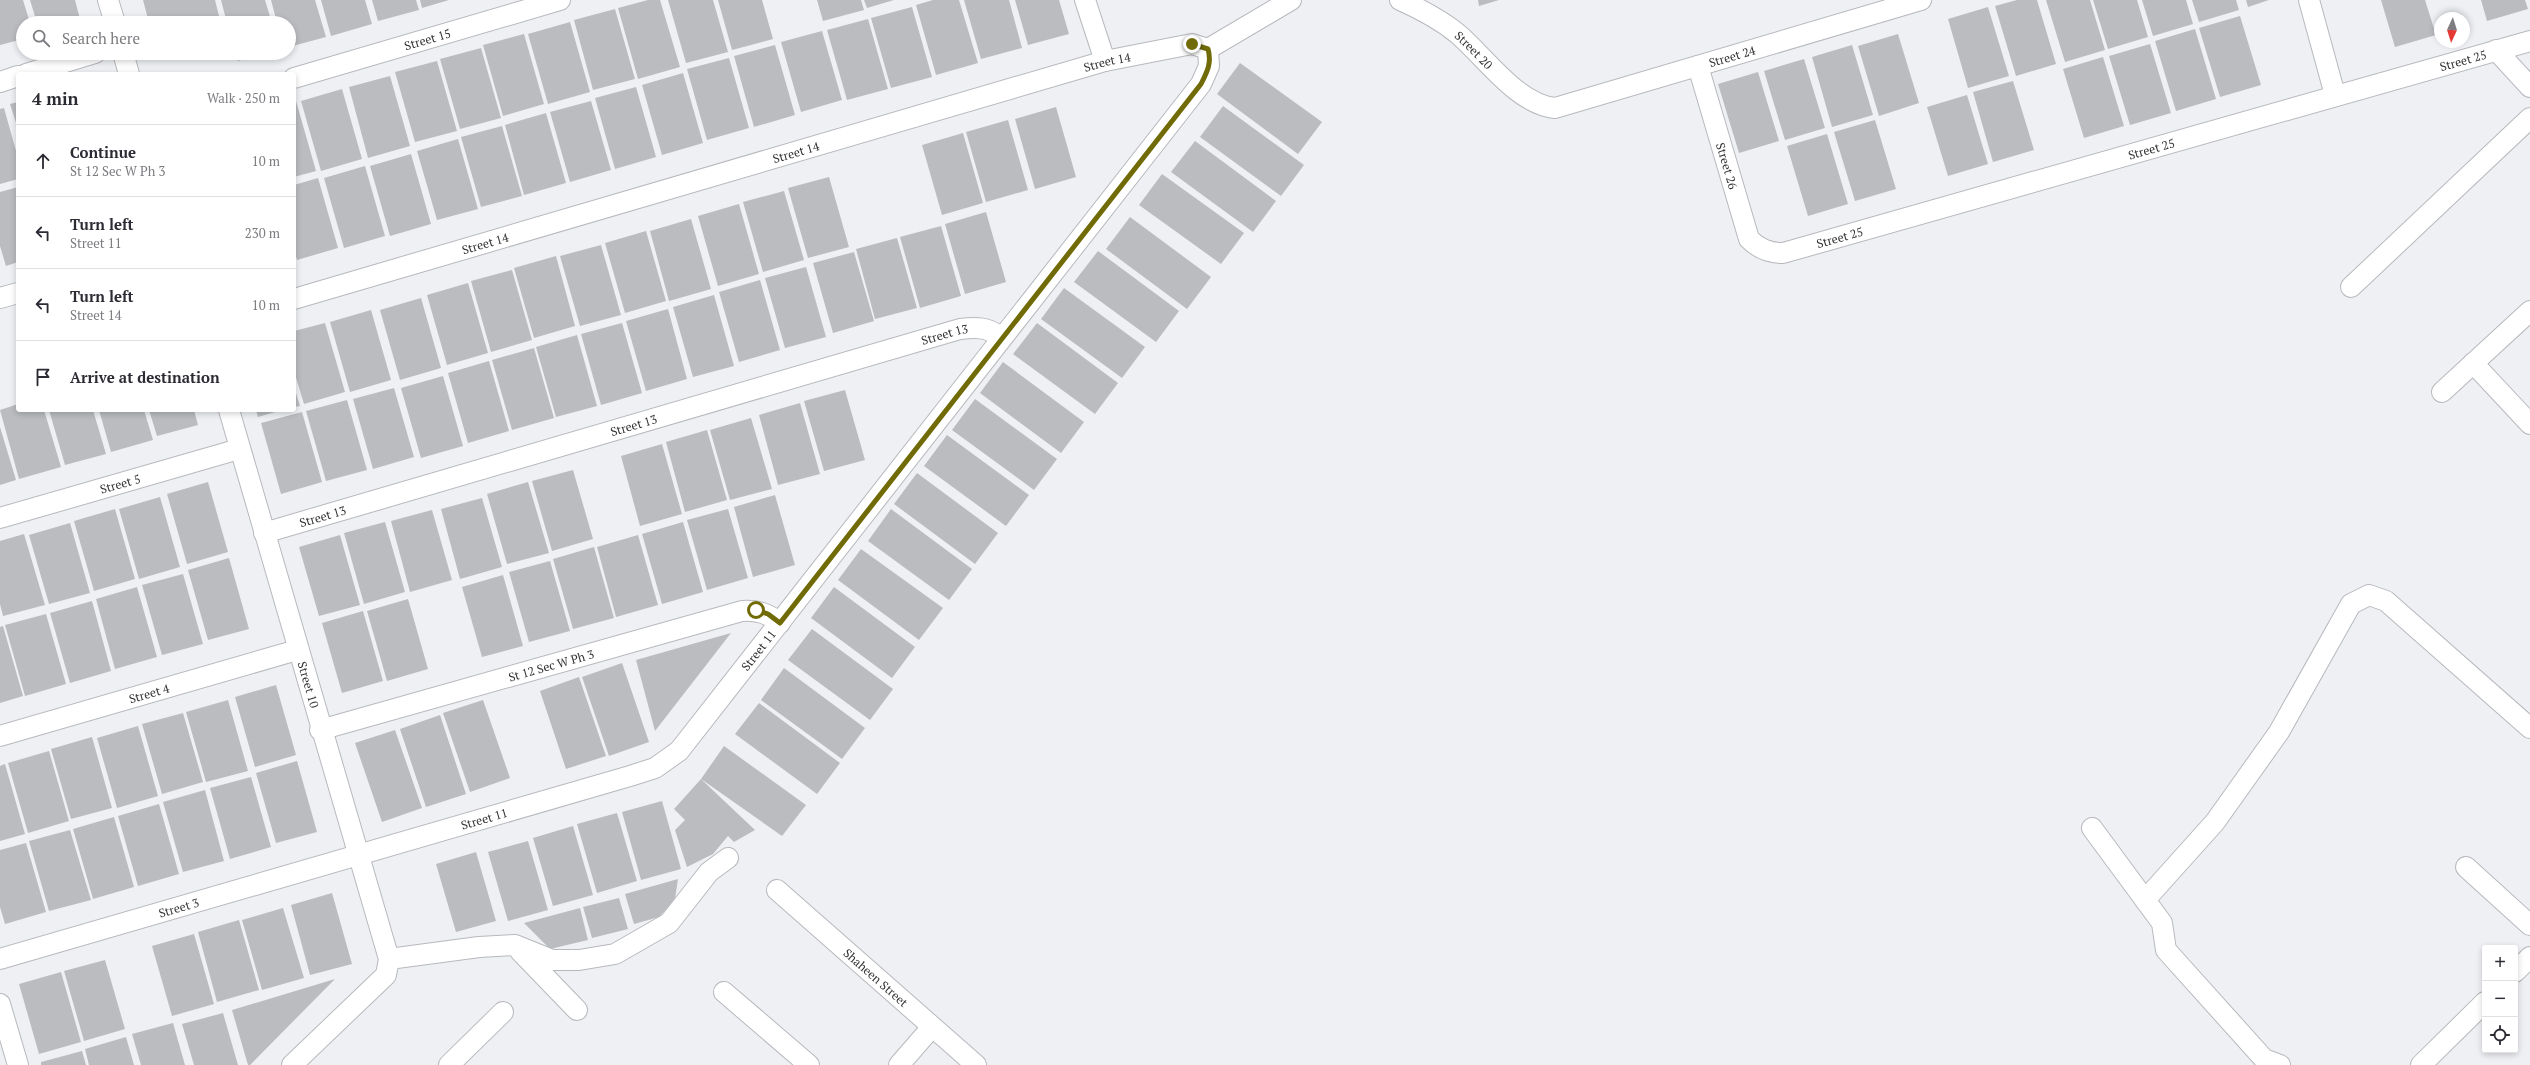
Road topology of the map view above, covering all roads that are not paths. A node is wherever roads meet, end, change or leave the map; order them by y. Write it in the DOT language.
graph roads {
  1 [pos="108,0"];
  2 [pos="560,0"];
  3 [pos="1085,0"];
  4 [pos="1291,0"];
  5 [pos="1400,0"];
  6 [pos="1920,0"];
  7 [pos="2309,0"];
  8 [pos="113,16"];
  9 [pos="2530,41"];
  10 [pos="1208,49"];
  11 [pos="2496,50"];
  12 [pos="72,60"];
  13 [pos="125,60"];
  14 [pos="1105,61"];
  15 [pos="1698,66"];
  16 [pos="33,72"];
  17 [pos="128,72"];
  18 [pos="16,77"];
  19 [pos="296,77"];
  20 [pos="0,82"];
  21 [pos="2530,87"];
  22 [pos="2335,95"];
  23 [pos="1543,106"];
  24 [pos="2530,118"];
  25 [pos="1772,253"];
  26 [pos="2351,287"];
  27 [pos="16,294"];
  28 [pos="0,298"];
  29 [pos="296,298"];
  30 [pos="2530,311"];
  31 [pos="1002,337"];
  32 [pos="2473,363"];
  33 [pos="2442,392"];
  34 [pos="230,412"];
  35 [pos="2530,424"];
  36 [pos="239,449"];
  37 [pos="0,518"];
  38 [pos="264,533"];
  39 [pos="780,623"];
  40 [pos="297,650"];
  41 [pos="2530,728"];
  42 [pos="320,730"];
  43 [pos="0,736"];
  44 [pos="2092,828"];
  45 [pos="358,855"];
  46 [pos="728,858"];
  47 [pos="2466,867"];
  48 [pos="777,890"];
  49 [pos="2145,900"];
  50 [pos="2530,925"];
  51 [pos="515,945"];
  52 [pos="2530,957"];
  53 [pos="0,959"];
  54 [pos="389,959"];
  55 [pos="2518,969"];
  56 [pos="724,992"];
  57 [pos="0,1004"];
  58 [pos="2482,1005"];
  59 [pos="577,1010"];
  60 [pos="503,1012"];
  61 [pos="932,1027"];
  62 [pos="18,1065"];
  63 [pos="292,1065"];
  64 [pos="450,1065"];
  65 [pos="809,1065"];
  66 [pos="899,1065"];
  67 [pos="976,1065"];
  68 [pos="2280,1065"];
  69 [pos="2421,1065"];
  1 -- 8 [label="street"];
  2 -- 19 [label="street, Street 15"];
  3 -- 14 [label="street"];
  4 -- 10 [label="street"];
  5 -- 23 [label="street, Street 20"];
  6 -- 15 [label="street, Street 24"];
  7 -- 22 [label="street"];
  9 -- 11 [label="street, Street 25"];
  10 -- 14 [label="street, Street 14"];
  10 -- 31 [label="street, Street 11"];
  11 -- 21 [label="street"];
  11 -- 22 [label="street, Street 25"];
  12 -- 16 [label="street"];
  13 -- 17 [label="street"];
  14 -- 29 [label="street, Street 14"];
  15 -- 23 [label="street, Street 24"];
  15 -- 25 [label="street, Street 26"];
  18 -- 20 [label="street"];
  22 -- 25 [label="street, Street 25"];
  24 -- 26 [label="street"];
  27 -- 28 [label="street"];
  30 -- 32 [label="street"];
  31 -- 38 [label="street, Street 13"];
  31 -- 39 [label="street, Street 11"];
  32 -- 33 [label="street"];
  32 -- 35 [label="street"];
  34 -- 36 [label="street, Street 10"];
  36 -- 37 [label="street, Street 5"];
  36 -- 38 [label="street, Street 10"];
  38 -- 40 [label="street, Street 10"];
  39 -- 42 [label="street, St 12 Sec W Ph 3"];
  39 -- 45 [label="street, Street 11"];
  40 -- 42 [label="street, Street 10"];
  40 -- 43 [label="street, Street 4"];
  41 -- 49 [label="street"];
  42 -- 45 [label="street, Street 10"];
  44 -- 49 [label="street"];
  45 -- 53 [label="street, Street 3"];
  45 -- 54 [label="street, Street 10"];
  46 -- 51 [label="street"];
  47 -- 50 [label="street"];
  48 -- 61 [label="street, Shaheen Street"];
  49 -- 68 [label="street"];
  51 -- 54 [label="street"];
  51 -- 59 [label="street"];
  52 -- 55 [label="street"];
  54 -- 63 [label="street"];
  56 -- 65 [label="street"];
  57 -- 62 [label="street"];
  58 -- 69 [label="street"];
  60 -- 64 [label="street"];
  61 -- 66 [label="street"];
  61 -- 67 [label="street, Shaheen Street"];
}
